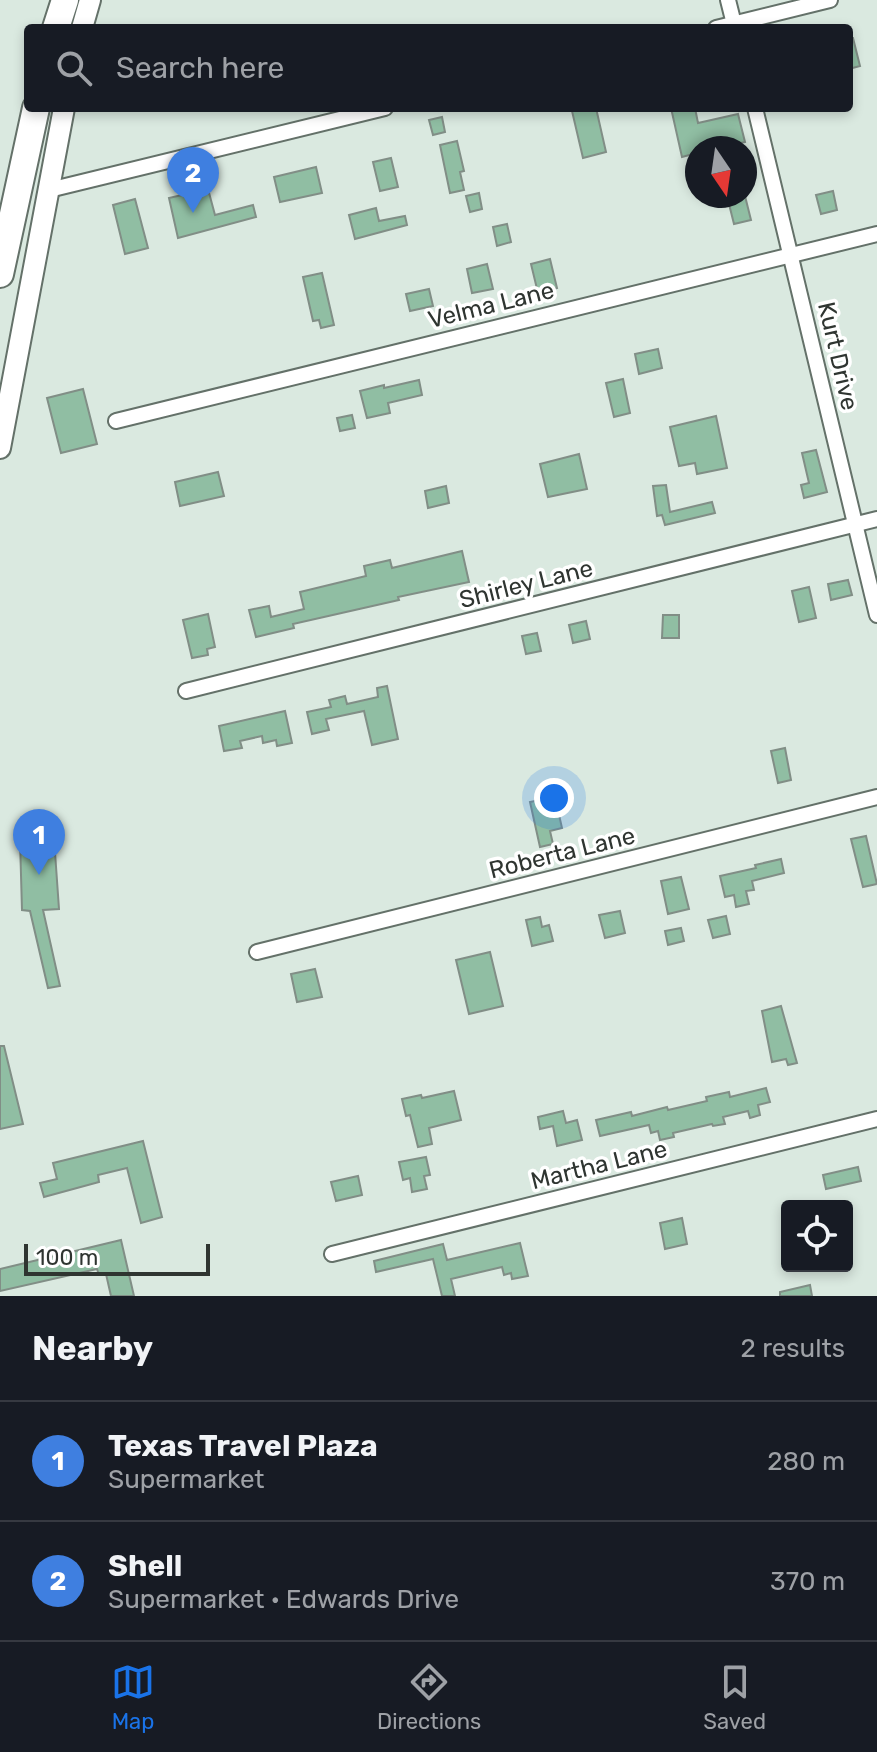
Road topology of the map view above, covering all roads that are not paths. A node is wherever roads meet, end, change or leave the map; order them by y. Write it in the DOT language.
graph roads {
  1 [pos="65,0"];
  2 [pos="82,0"];
  3 [pos="90,0"];
  4 [pos="728,0"];
  5 [pos="830,0"];
  6 [pos="57,24"];
  7 [pos="80,24"];
  8 [pos="81,24"];
  9 [pos="734,24"];
  10 [pos="742,24"];
  11 [pos="35,112"];
  12 [pos="63,112"];
  13 [pos="369,112"];
  14 [pos="756,112"];
  15 [pos="49,190"];
  16 [pos="877,234"];
  17 [pos="791,255"];
  18 [pos="0,274"];
  19 [pos="116,421"];
  20 [pos="0,448"];
  21 [pos="877,519"];
  22 [pos="854,525"];
  23 [pos="877,615"];
  24 [pos="186,691"];
  25 [pos="877,797"];
  26 [pos="257,952"];
  27 [pos="877,1119"];
  28 [pos="332,1254"];
  1 -- 6 [label="highway"];
  2 -- 7 [label="main road"];
  3 -- 8 [label="main road"];
  4 -- 9 [label="street"];
  5 -- 10 [label="street"];
  11 -- 18 [label="highway"];
  12 -- 15 [label="main road"];
  13 -- 15 [label="street"];
  14 -- 17 [label="street, Kurt Drive"];
  15 -- 20 [label="main road"];
  16 -- 17 [label="street, Velma Lane"];
  17 -- 19 [label="street, Velma Lane"];
  17 -- 22 [label="street, Kurt Drive"];
  21 -- 22 [label="street, Shirley Lane"];
  22 -- 23 [label="street, Kurt Drive"];
  22 -- 24 [label="street, Shirley Lane"];
  25 -- 26 [label="street, Roberta Lane"];
  27 -- 28 [label="street, Martha Lane"];
}
